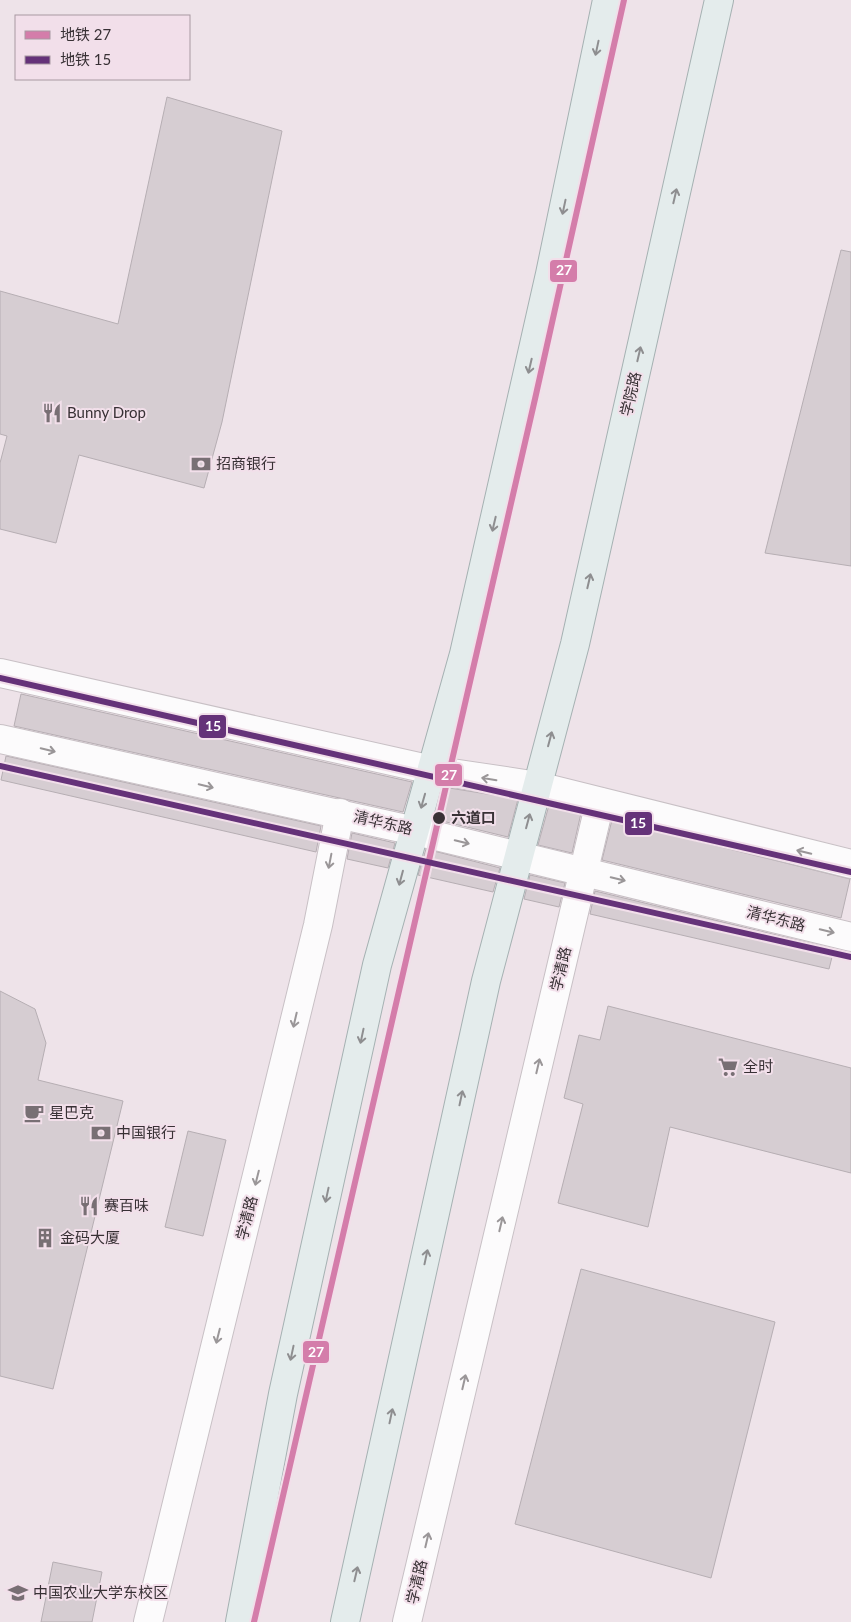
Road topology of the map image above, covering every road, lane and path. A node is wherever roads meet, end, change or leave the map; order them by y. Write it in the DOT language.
graph roads {
  1 [pos="607,0"];
  2 [pos="719,0"];
  3 [pos="0,673"];
  4 [pos="0,739"];
  5 [pos="432,770"];
  6 [pos="538,786"];
  7 [pos="600,802"];
  8 [pos="340,813"];
  9 [pos="414,831"];
  10 [pos="519,856"];
  11 [pos="851,864"];
  12 [pos="584,871"];
  13 [pos="851,937"];
  14 [pos="148,1622"];
  15 [pos="240,1622"];
  16 [pos="345,1622"];
  17 [pos="407,1622"];
  1 -- 5 [label="main road, one-way"];
  6 -- 2 [label="main road, 学院路, one-way"];
  3 -- 5 [label="main road"];
  4 -- 8 [label="main road, 清华东路, one-way"];
  6 -- 5 [label="main road, one-way"];
  5 -- 9 [label="main road, one-way"];
  6 -- 7 [label="main road"];
  10 -- 6 [label="main road, 学院路, one-way"];
  11 -- 7 [label="main road, one-way"];
  7 -- 12 [label="main road, 学清路"];
  8 -- 9 [label="main road, 清华东路"];
  8 -- 14 [label="main road, 学清路, one-way"];
  9 -- 10 [label="main road, 清华东路, one-way"];
  9 -- 15 [label="main road, one-way"];
  10 -- 12 [label="main road, 清华东路"];
  16 -- 10 [label="main road, one-way"];
  12 -- 13 [label="main road, 清华东路, one-way"];
  17 -- 12 [label="main road, 学清路, one-way"];
}
